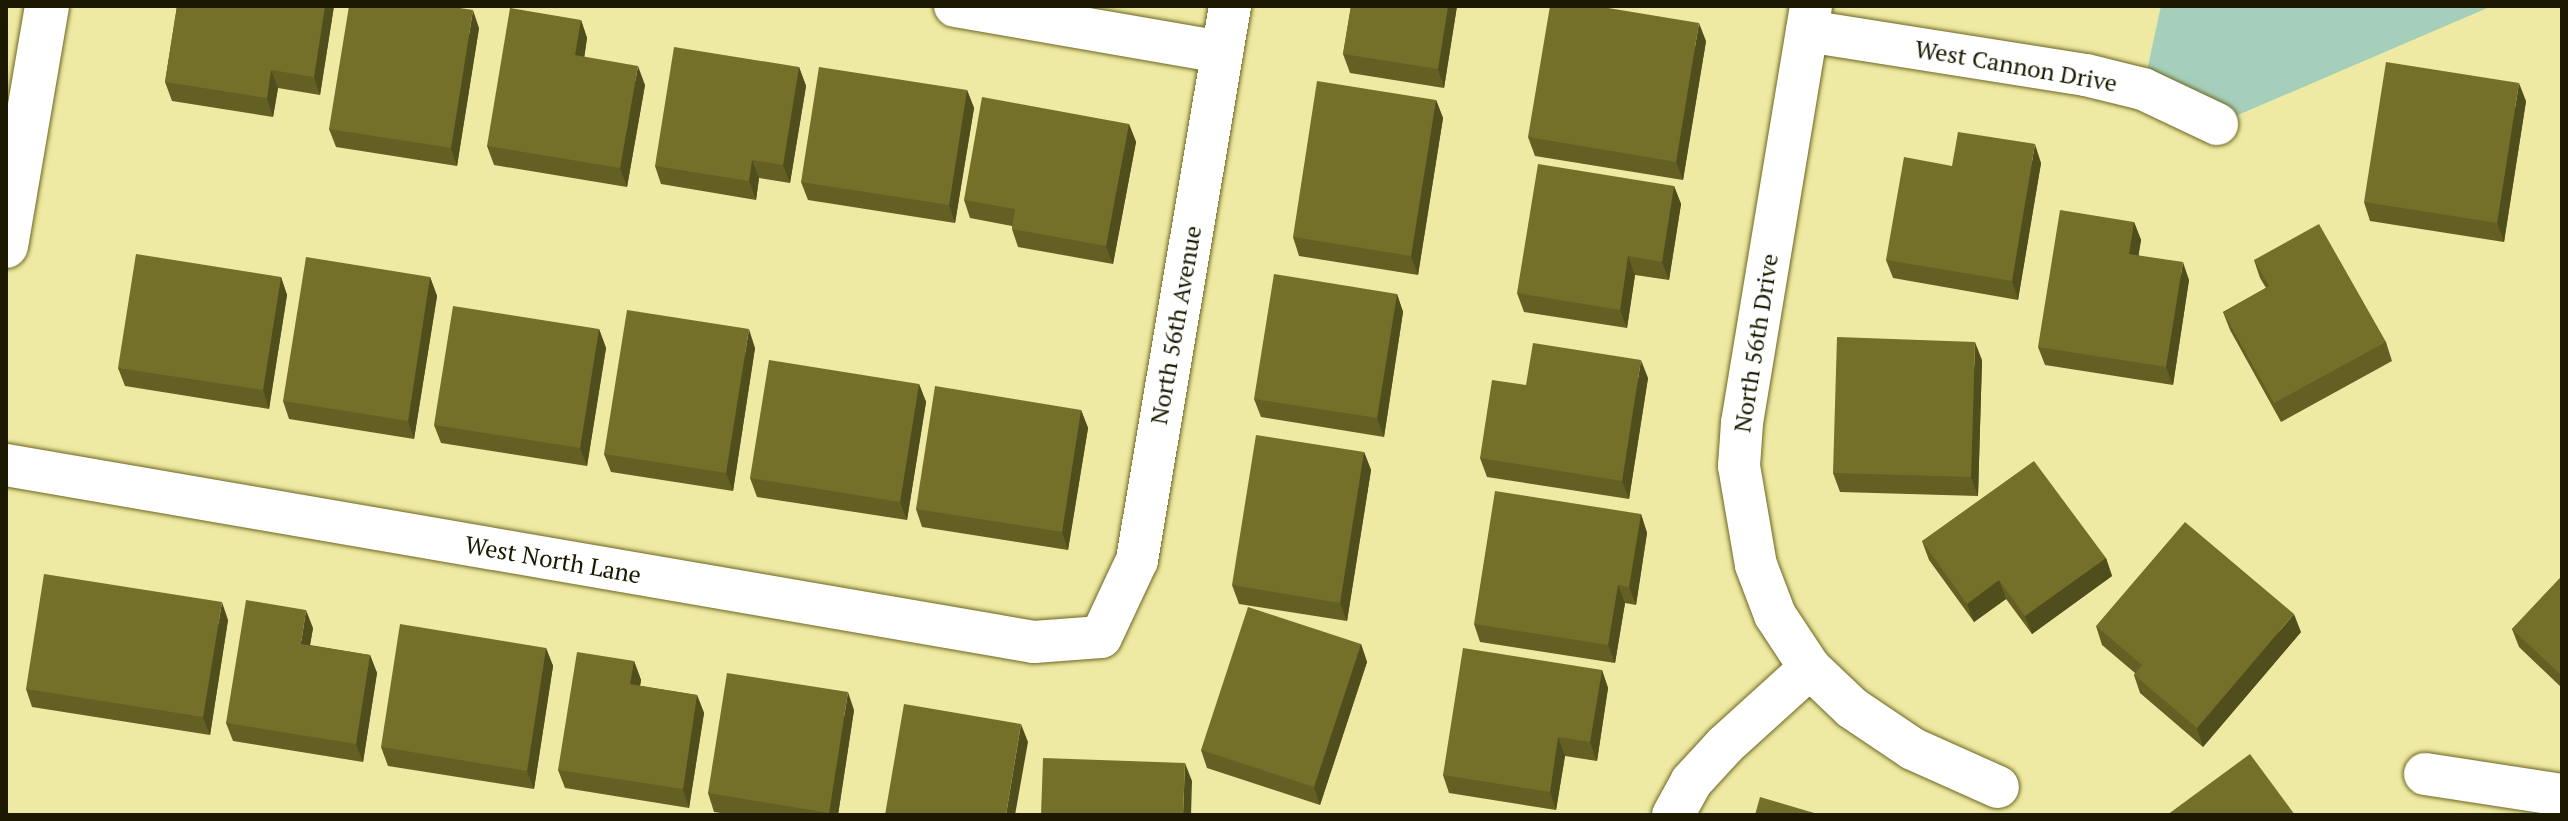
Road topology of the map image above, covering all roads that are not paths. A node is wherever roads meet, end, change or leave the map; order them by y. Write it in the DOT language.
graph roads {
  1 [pos="47,6"];
  2 [pos="955,6"];
  3 [pos="1230,6"];
  4 [pos="1809,19"];
  5 [pos="1222,52"];
  6 [pos="2217,124"];
  7 [pos="6,246"];
  8 [pos="6,465"];
  9 [pos="1101,637"];
  10 [pos="1810,668"];
  11 [pos="2425,774"];
  12 [pos="1998,787"];
  13 [pos="2562,795"];
  14 [pos="1673,815"];
  1 -- 7 [label="street"];
  2 -- 5 [label="street"];
  3 -- 5 [label="street, North 56th Avenue"];
  4 -- 6 [label="street, West Cannon Drive"];
  4 -- 10 [label="street, North 56th Drive"];
  5 -- 9 [label="street, North 56th Avenue"];
  8 -- 9 [label="street, West North Lane"];
  10 -- 12 [label="street, North 56th Drive"];
  10 -- 14 [label="street"];
  11 -- 13 [label="street"];
}
